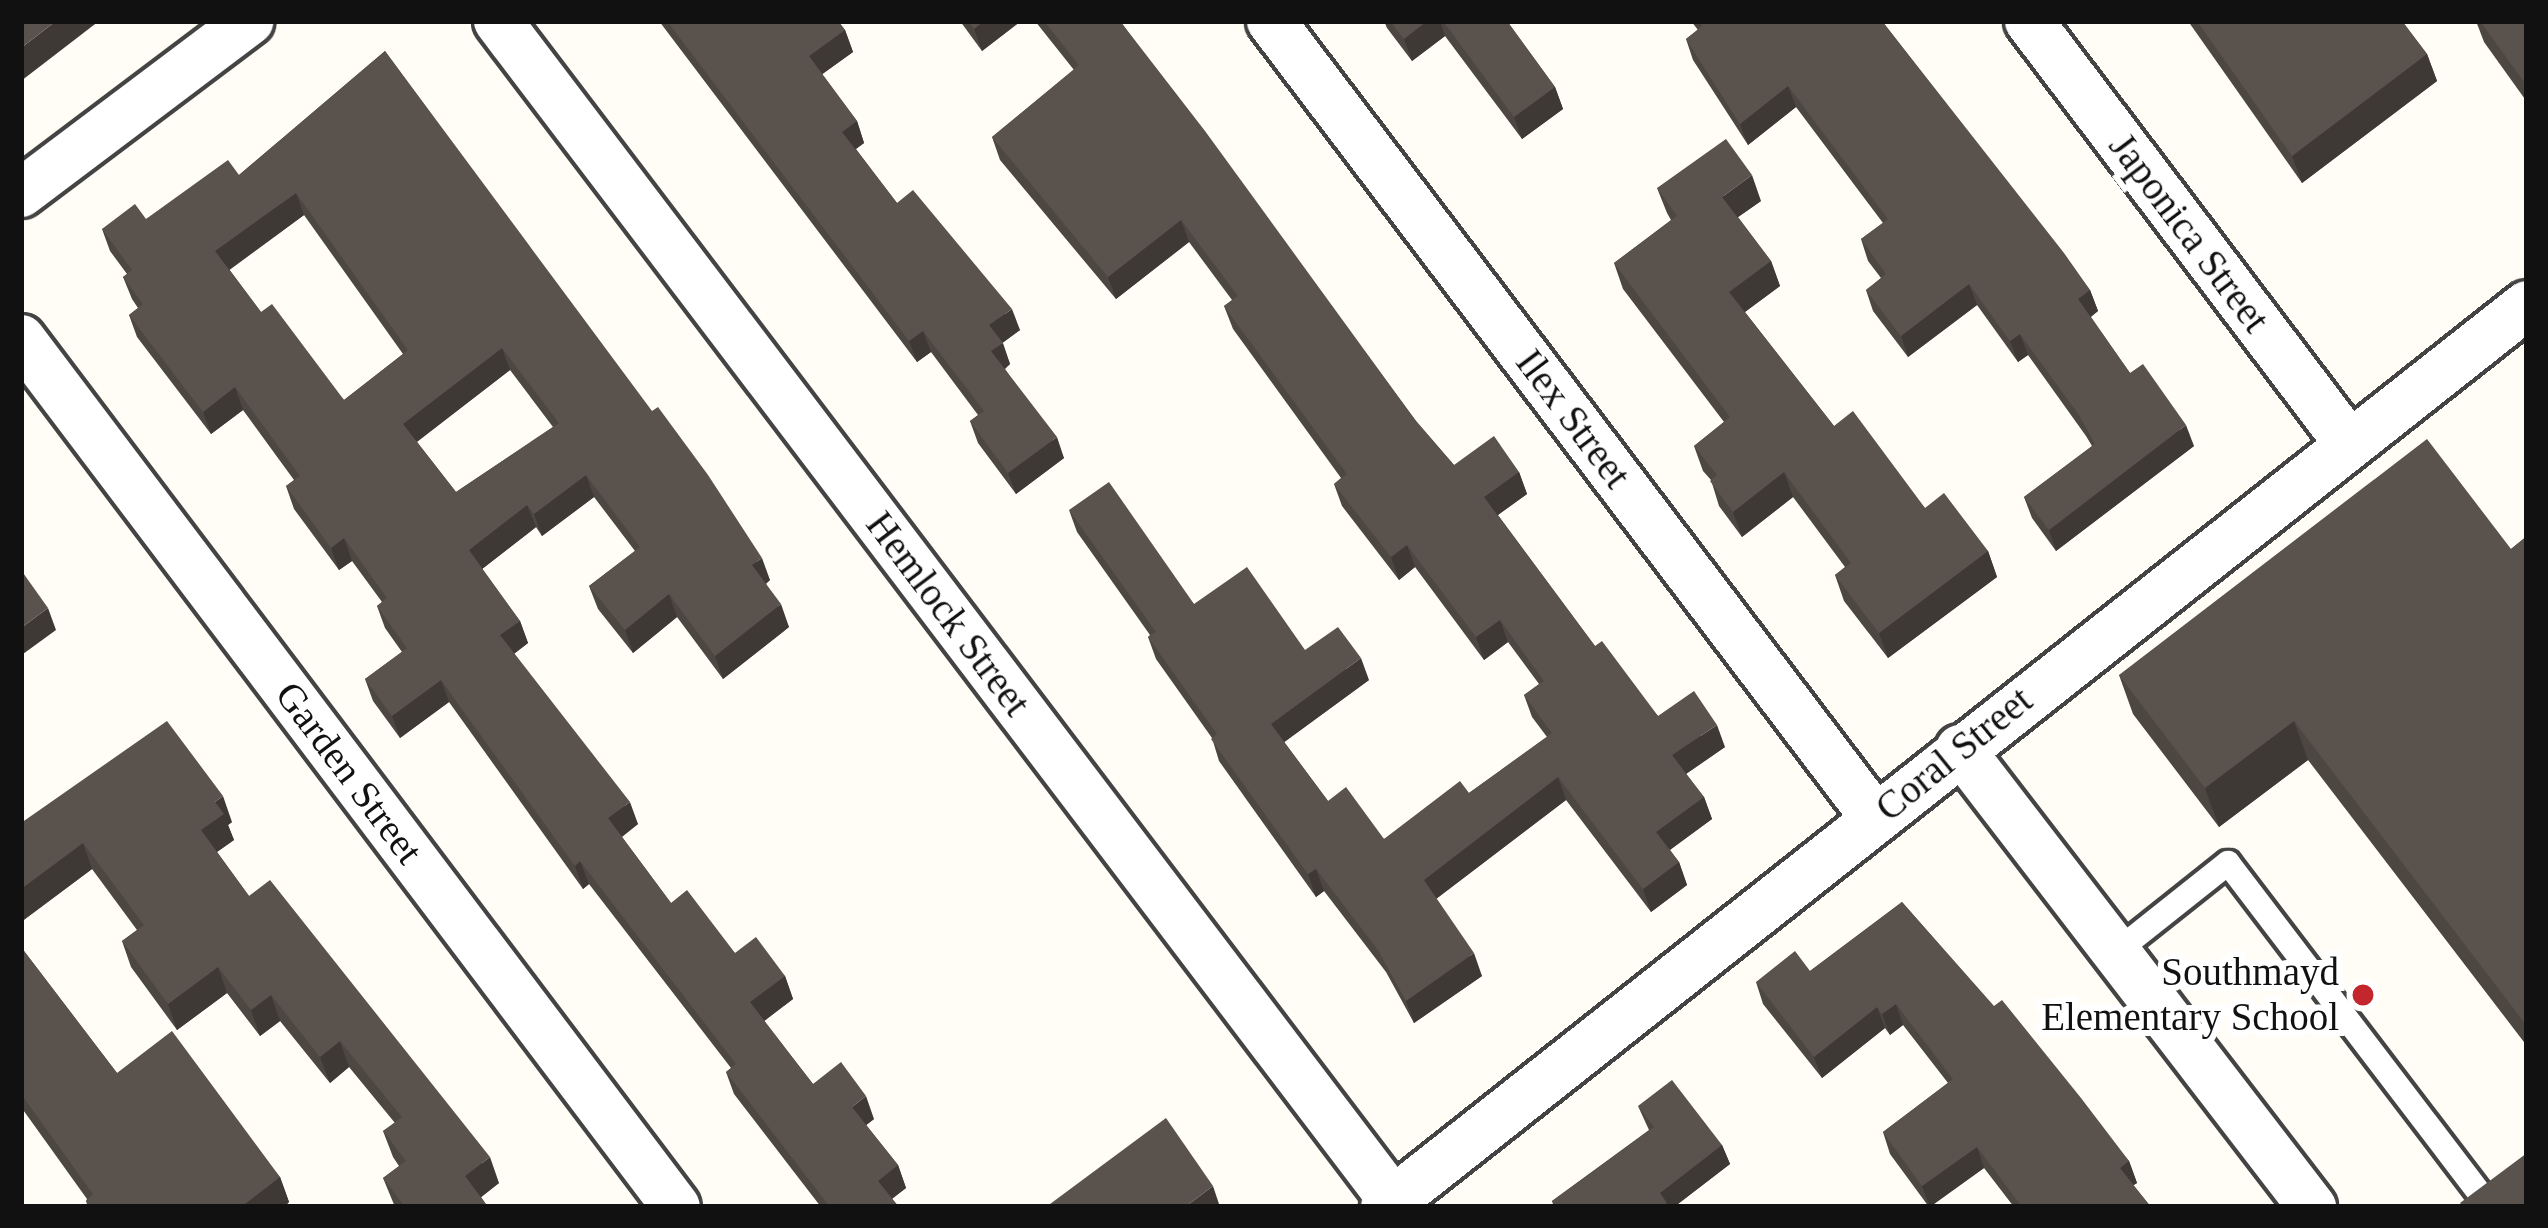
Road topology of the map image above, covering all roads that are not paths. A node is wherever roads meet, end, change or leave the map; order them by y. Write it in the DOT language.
graph roads {
  1 [pos="250,21"];
  2 [pos="497,21"];
  3 [pos="1271,21"];
  4 [pos="2029,21"];
  5 [pos="21,193"];
  6 [pos="2527,305"];
  7 [pos="21,340"];
  8 [pos="2349,444"];
  9 [pos="1960,748"];
  10 [pos="1875,818"];
  11 [pos="2116,952"];
  12 [pos="1392,1205"];
  13 [pos="676,1207"];
  14 [pos="2312,1207"];
  15 [pos="2490,1207"];
  1 -- 5 [label="street"];
  2 -- 12 [label="street, Hemlock Street"];
  3 -- 10 [label="street, Ilex Street"];
  4 -- 8 [label="street, Japonica Street"];
  6 -- 8 [label="street, Coral Street"];
  7 -- 13 [label="street, Garden Street"];
  8 -- 9 [label="street, Coral Street"];
  9 -- 10 [label="street, Coral Street"];
  9 -- 11 [label="street"];
  10 -- 12 [label="street, Coral Street"];
  11 -- 14 [label="street"];
  11 -- 15 [label="lane"];
}
